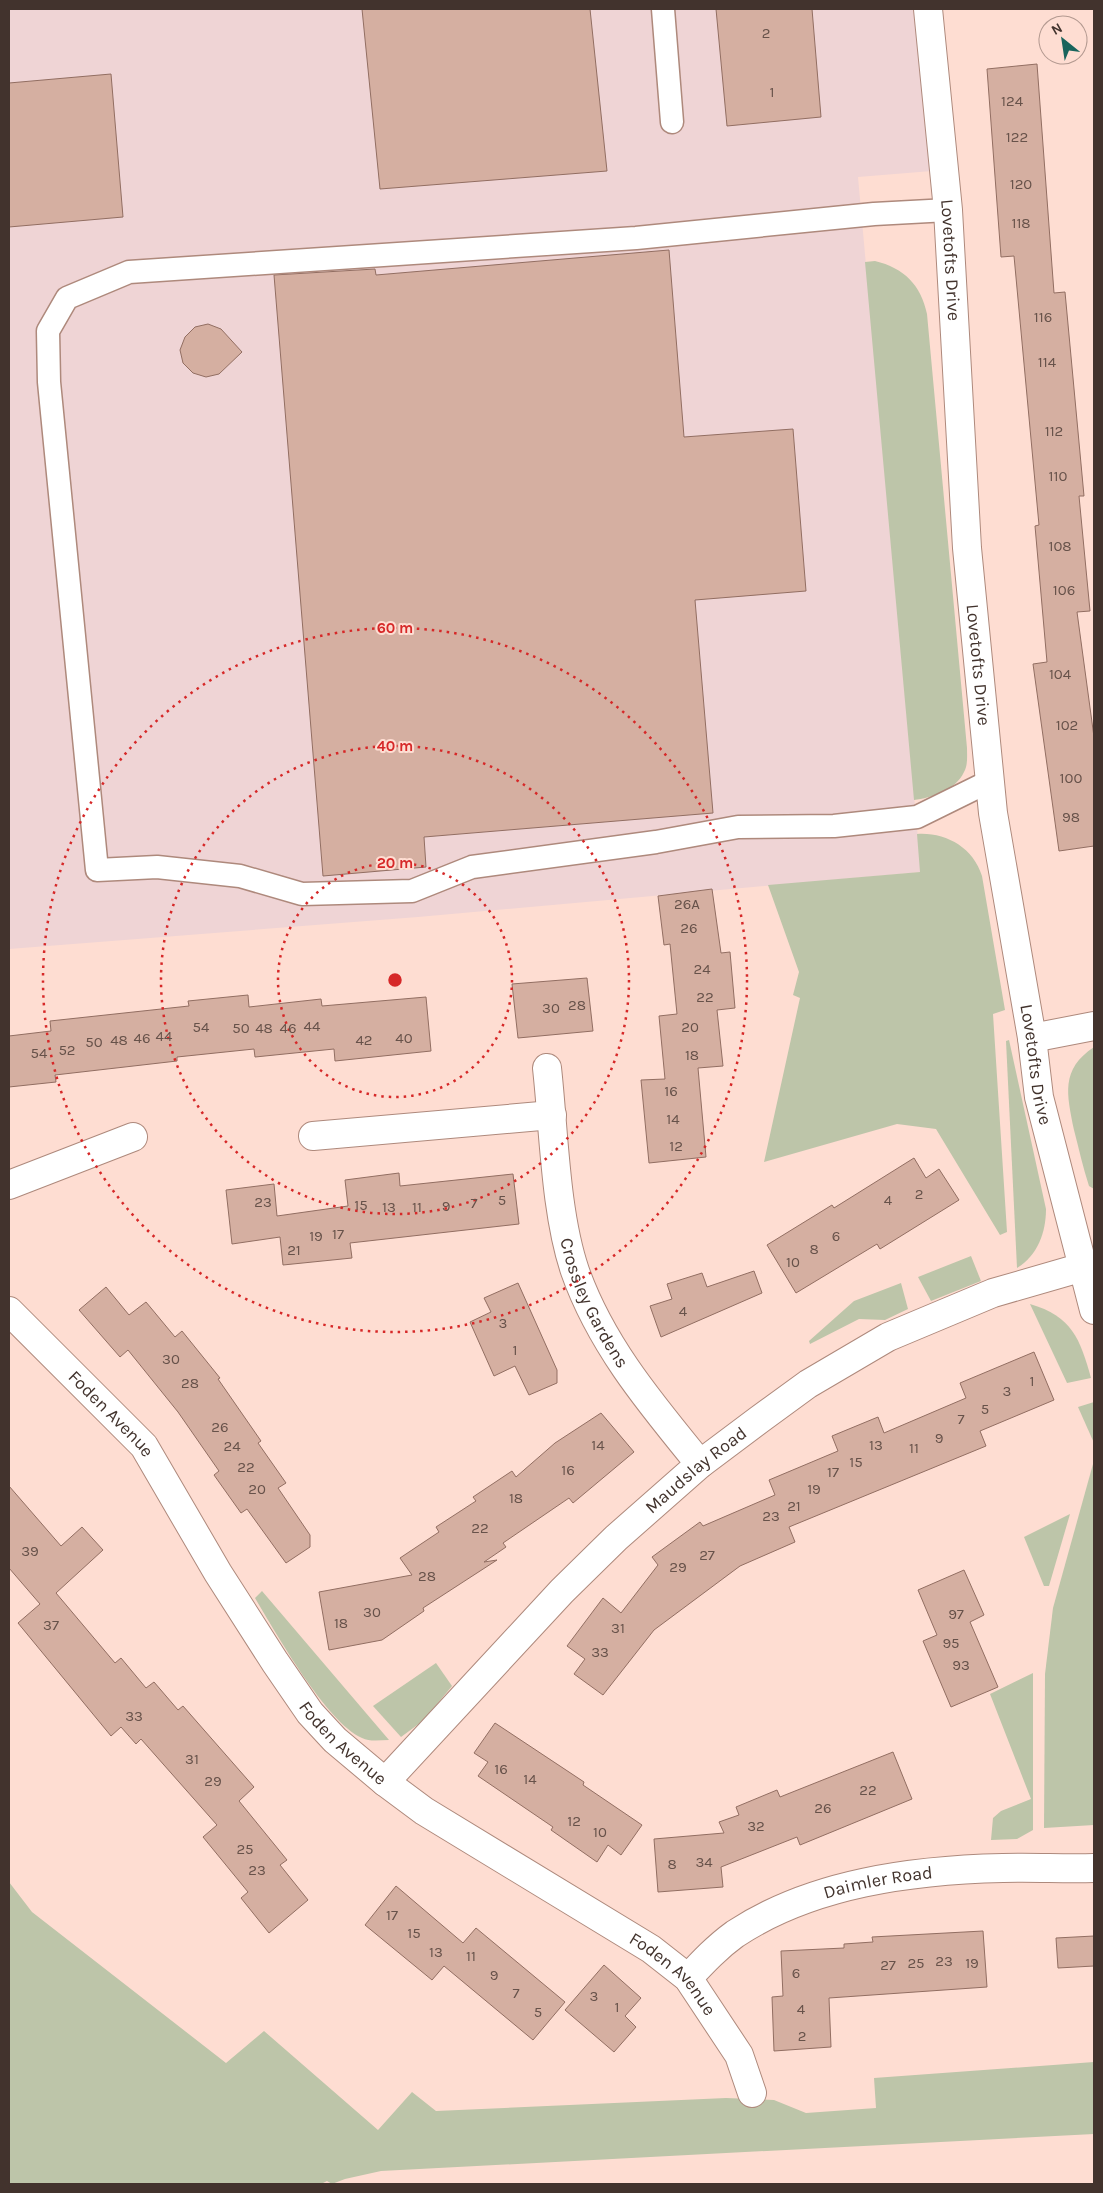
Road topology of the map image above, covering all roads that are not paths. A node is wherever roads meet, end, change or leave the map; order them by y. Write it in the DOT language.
graph roads {
  1 [pos="663,9"];
  2 [pos="928,9"];
  3 [pos="672,122"];
  4 [pos="948,210"];
  5 [pos="990,781"];
  6 [pos="1094,1026"];
  7 [pos="1032,1038"];
  8 [pos="547,1068"];
  9 [pos="552,1115"];
  10 [pos="313,1136"];
  11 [pos="133,1138"];
  12 [pos="9,1185"];
  13 [pos="1083,1267"];
  14 [pos="1094,1310"];
  15 [pos="9,1311"];
  16 [pos="700,1464"];
  17 [pos="385,1782"];
  18 [pos="1094,1868"];
  19 [pos="688,1978"];
  20 [pos="752,2093"];
  1 -- 3 [label="lane"];
  2 -- 4 [label="street, Lovetofts Drive"];
  4 -- 5 [label="street, Lovetofts Drive"];
  4 -- 5 [label="lane"];
  5 -- 7 [label="street, Lovetofts Drive"];
  6 -- 7 [label="street"];
  7 -- 13 [label="street, Lovetofts Drive"];
  8 -- 9 [label="street, Crossley Gardens"];
  9 -- 10 [label="street"];
  9 -- 16 [label="street, Crossley Gardens"];
  11 -- 12 [label="street"];
  13 -- 14 [label="street, Lovetofts Drive"];
  13 -- 16 [label="street, Maudslay Road"];
  15 -- 17 [label="street, Foden Avenue"];
  16 -- 17 [label="street, Maudslay Road"];
  17 -- 19 [label="street, Foden Avenue"];
  18 -- 19 [label="street, Daimler Road"];
  19 -- 20 [label="street, Foden Avenue"];
}
